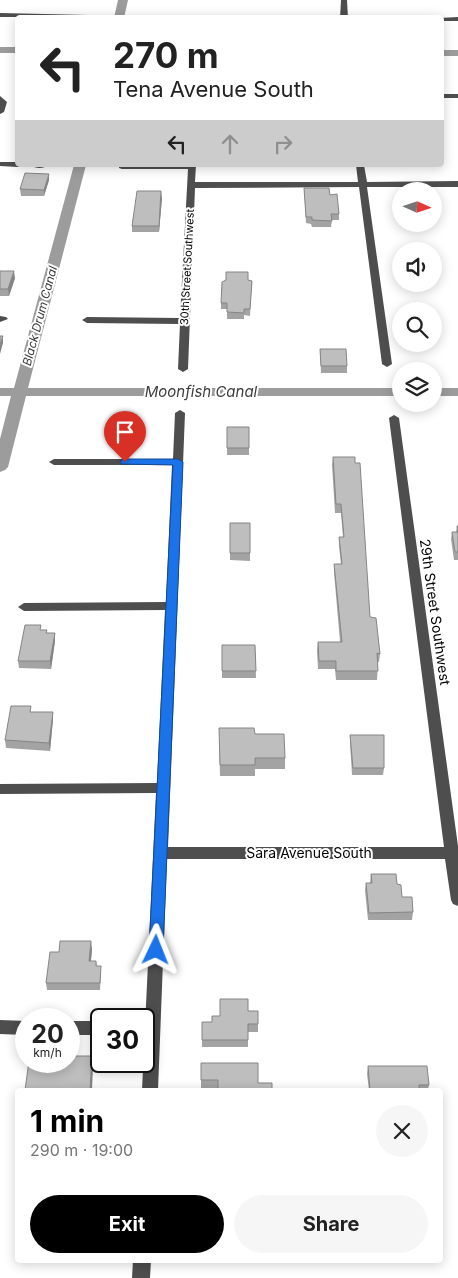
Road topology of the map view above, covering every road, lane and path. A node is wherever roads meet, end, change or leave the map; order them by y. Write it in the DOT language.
graph roads {
  1 [pos="344,0"];
  2 [pos="344,15"];
  3 [pos="0,16"];
  4 [pos="15,16"];
  5 [pos="444,19"];
  6 [pos="458,19"];
  7 [pos="444,96"];
  8 [pos="458,96"];
  9 [pos="0,98"];
  10 [pos="0,112"];
  11 [pos="0,164"];
  12 [pos="15,165"];
  13 [pos="192,167"];
  14 [pos="360,167"];
  15 [pos="191,184"];
  16 [pos="362,184"];
  17 [pos="458,184"];
  18 [pos="88,320"];
  19 [pos="185,321"];
  20 [pos="387,364"];
  21 [pos="183,369"];
  22 [pos="180,413"];
  23 [pos="394,418"];
  24 [pos="54,462"];
  25 [pos="178,462"];
  26 [pos="24,606"];
  27 [pos="171,606"];
  28 [pos="163,788"];
  29 [pos="0,789"];
  30 [pos="160,853"];
  31 [pos="455,853"];
  32 [pos="458,900"];
  33 [pos="149,1008"];
  34 [pos="0,1027"];
  35 [pos="15,1028"];
  36 [pos="149,1073"];
  37 [pos="150,1088"];
  38 [pos="142,1263"];
  39 [pos="141,1278"];
  1 -- 2 [label="street"];
  3 -- 4 [label="street"];
  5 -- 6 [label="street"];
  7 -- 8 [label="street"];
  9 -- 10 [label="street"];
  11 -- 12 [label="street"];
  13 -- 15 [label="street, 30th Street Southwest"];
  14 -- 16 [label="street"];
  15 -- 16 [label="street"];
  15 -- 19 [label="street, 30th Street Southwest"];
  16 -- 17 [label="street"];
  16 -- 20 [label="street"];
  18 -- 19 [label="street"];
  19 -- 21 [label="street, 30th Street Southwest"];
  22 -- 25 [label="street"];
  23 -- 31 [label="street, 29th Street Southwest"];
  24 -- 25 [label="street"];
  25 -- 27 [label="street"];
  26 -- 27 [label="street"];
  27 -- 28 [label="street"];
  28 -- 29 [label="street"];
  28 -- 30 [label="street"];
  30 -- 31 [label="street, Sara Avenue South"];
  30 -- 33 [label="street"];
  31 -- 32 [label="street, 29th Street Southwest"];
  34 -- 35 [label="street"];
  36 -- 37 [label="street"];
  38 -- 39 [label="street"];
}
